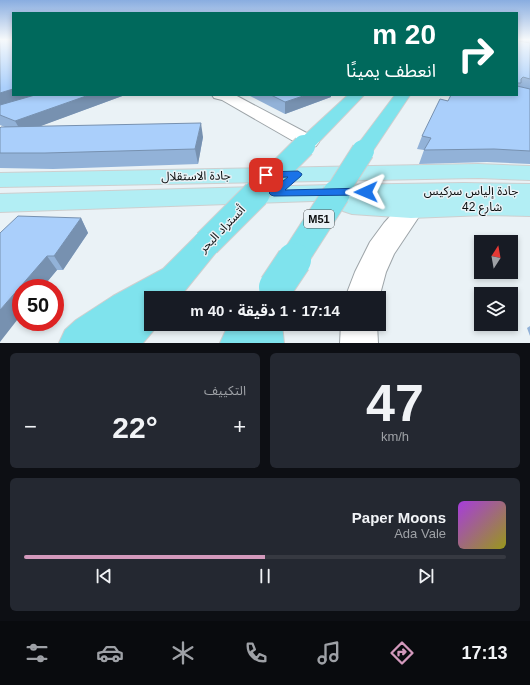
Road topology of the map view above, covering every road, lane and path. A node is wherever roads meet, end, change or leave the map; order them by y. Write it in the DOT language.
graph roads {
  1 [pos="226,96"];
  2 [pos="356,96"];
  3 [pos="402,96"];
  4 [pos="306,144"];
  5 [pos="530,173"];
  6 [pos="298,174"];
  7 [pos="0,180"];
  8 [pos="413,191"];
  9 [pos="530,192"];
  10 [pos="274,193"];
  11 [pos="233,195"];
  12 [pos="0,203"];
  13 [pos="530,207"];
  14 [pos="168,288"];
  15 [pos="274,291"];
  16 [pos="364,291"];
  17 [pos="144,315"];
  18 [pos="248,331"];
  19 [pos="264,331"];
  20 [pos="359,331"];
  21 [pos="78,343"];
  22 [pos="119,343"];
  23 [pos="239,343"];
  24 [pos="264,343"];
  25 [pos="359,343"];
  1 -- 4 [label="street"];
  2 -- 4 [label="highway, أتستراد البحر"];
  3 -- 15 [label="highway, M51, bridge"];
  4 -- 14 [label="highway, أتستراد البحر, bridge"];
  5 -- 8 [label="main road, جادة إلياس سركيس"];
  6 -- 7 [label="main road, جادة الاستقلال"];
  6 -- 8 [label="main road, جادة الاستقلال"];
  6 -- 10 [label="main road"];
  8 -- 9 [label="main road, جادة إلياس سركيس"];
  8 -- 10 [label="main road, جادة الاستقلال"];
  8 -- 11 [label="main road, شارع 42"];
  8 -- 13 [label="main road, شارع 42"];
  8 -- 16 [label="street"];
  10 -- 11 [label="main road, جادة الاستقلال"];
  11 -- 12 [label="main road, جادة الاستقلال"];
  14 -- 21 [label="highway"];
  17 -- 22 [label="highway"];
  18 -- 23 [label="highway"];
  19 -- 24 [label="highway"];
  20 -- 25 [label="street"];
}
